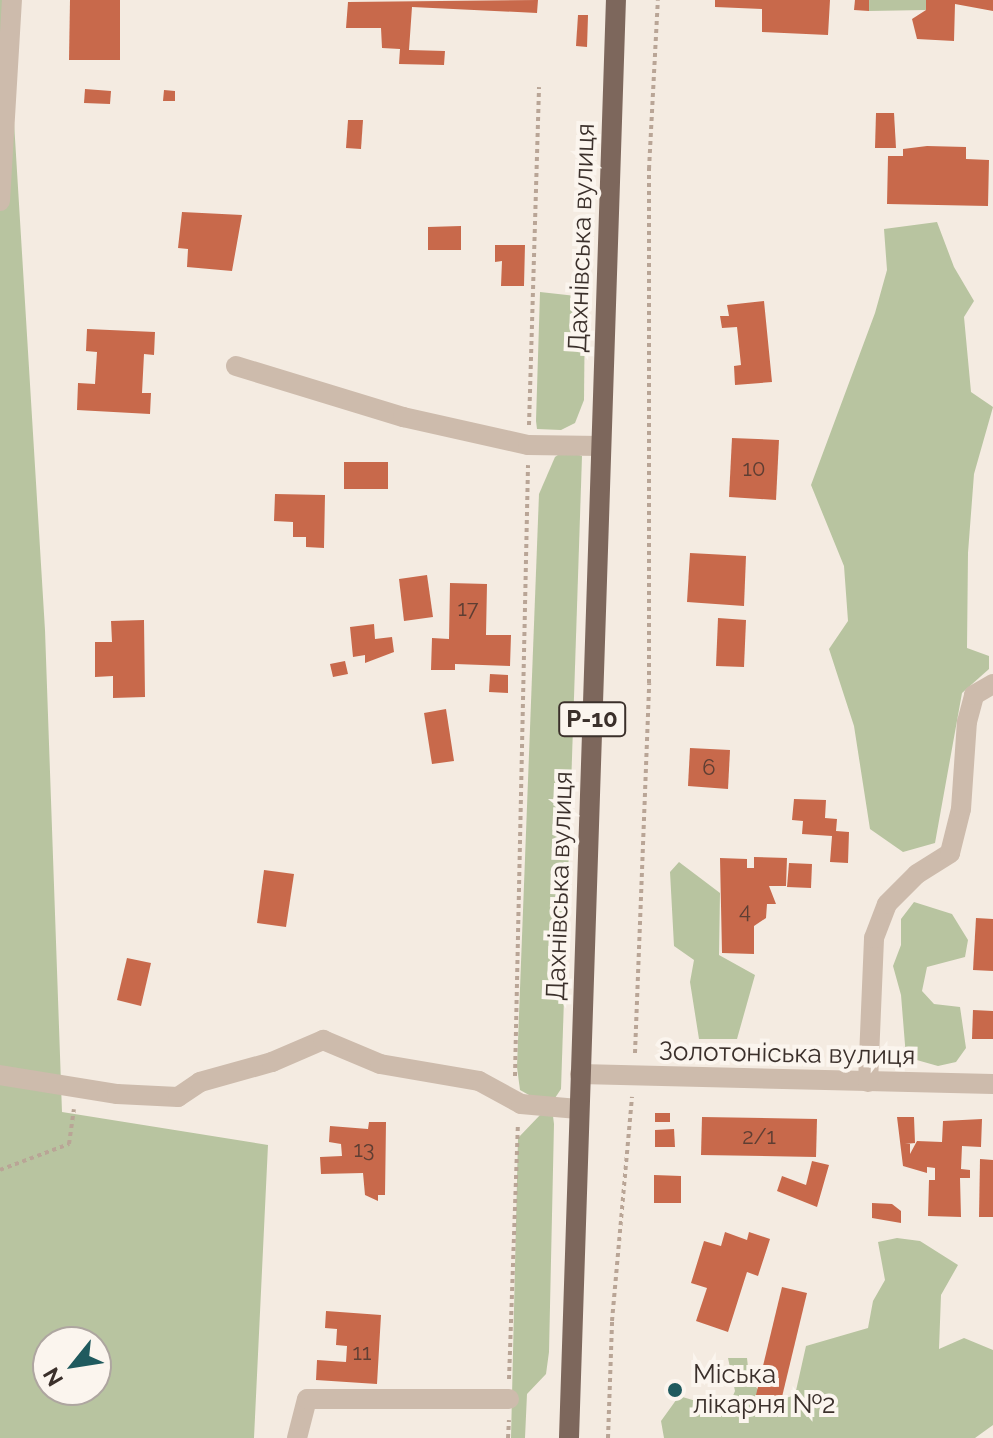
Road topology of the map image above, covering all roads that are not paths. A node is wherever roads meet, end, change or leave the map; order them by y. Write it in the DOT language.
graph roads {
  1 [pos="12,0"];
  2 [pos="616,0"];
  3 [pos="0,201"];
  4 [pos="236,366"];
  5 [pos="601,446"];
  6 [pos="993,684"];
  7 [pos="580,1074"];
  8 [pos="0,1075"];
  9 [pos="868,1082"];
  10 [pos="993,1084"];
  11 [pos="578,1109"];
  12 [pos="509,1399"];
  13 [pos="297,1438"];
  14 [pos="569,1438"];
  1 -- 3 [label="street"];
  2 -- 5 [label="main road, Дахнівська вулиця / Р-10"];
  4 -- 5 [label="street"];
  5 -- 7 [label="main road, Дахнівська вулиця / Р-10"];
  6 -- 9 [label="street"];
  7 -- 9 [label="street, Золотоніська вулиця"];
  7 -- 11 [label="main road, Дахнівська вулиця / Р-10"];
  8 -- 11 [label="street"];
  9 -- 10 [label="street, Золотоніська вулиця"];
  11 -- 14 [label="main road, Дахнівська вулиця / Р-10"];
  12 -- 13 [label="street"];
}
